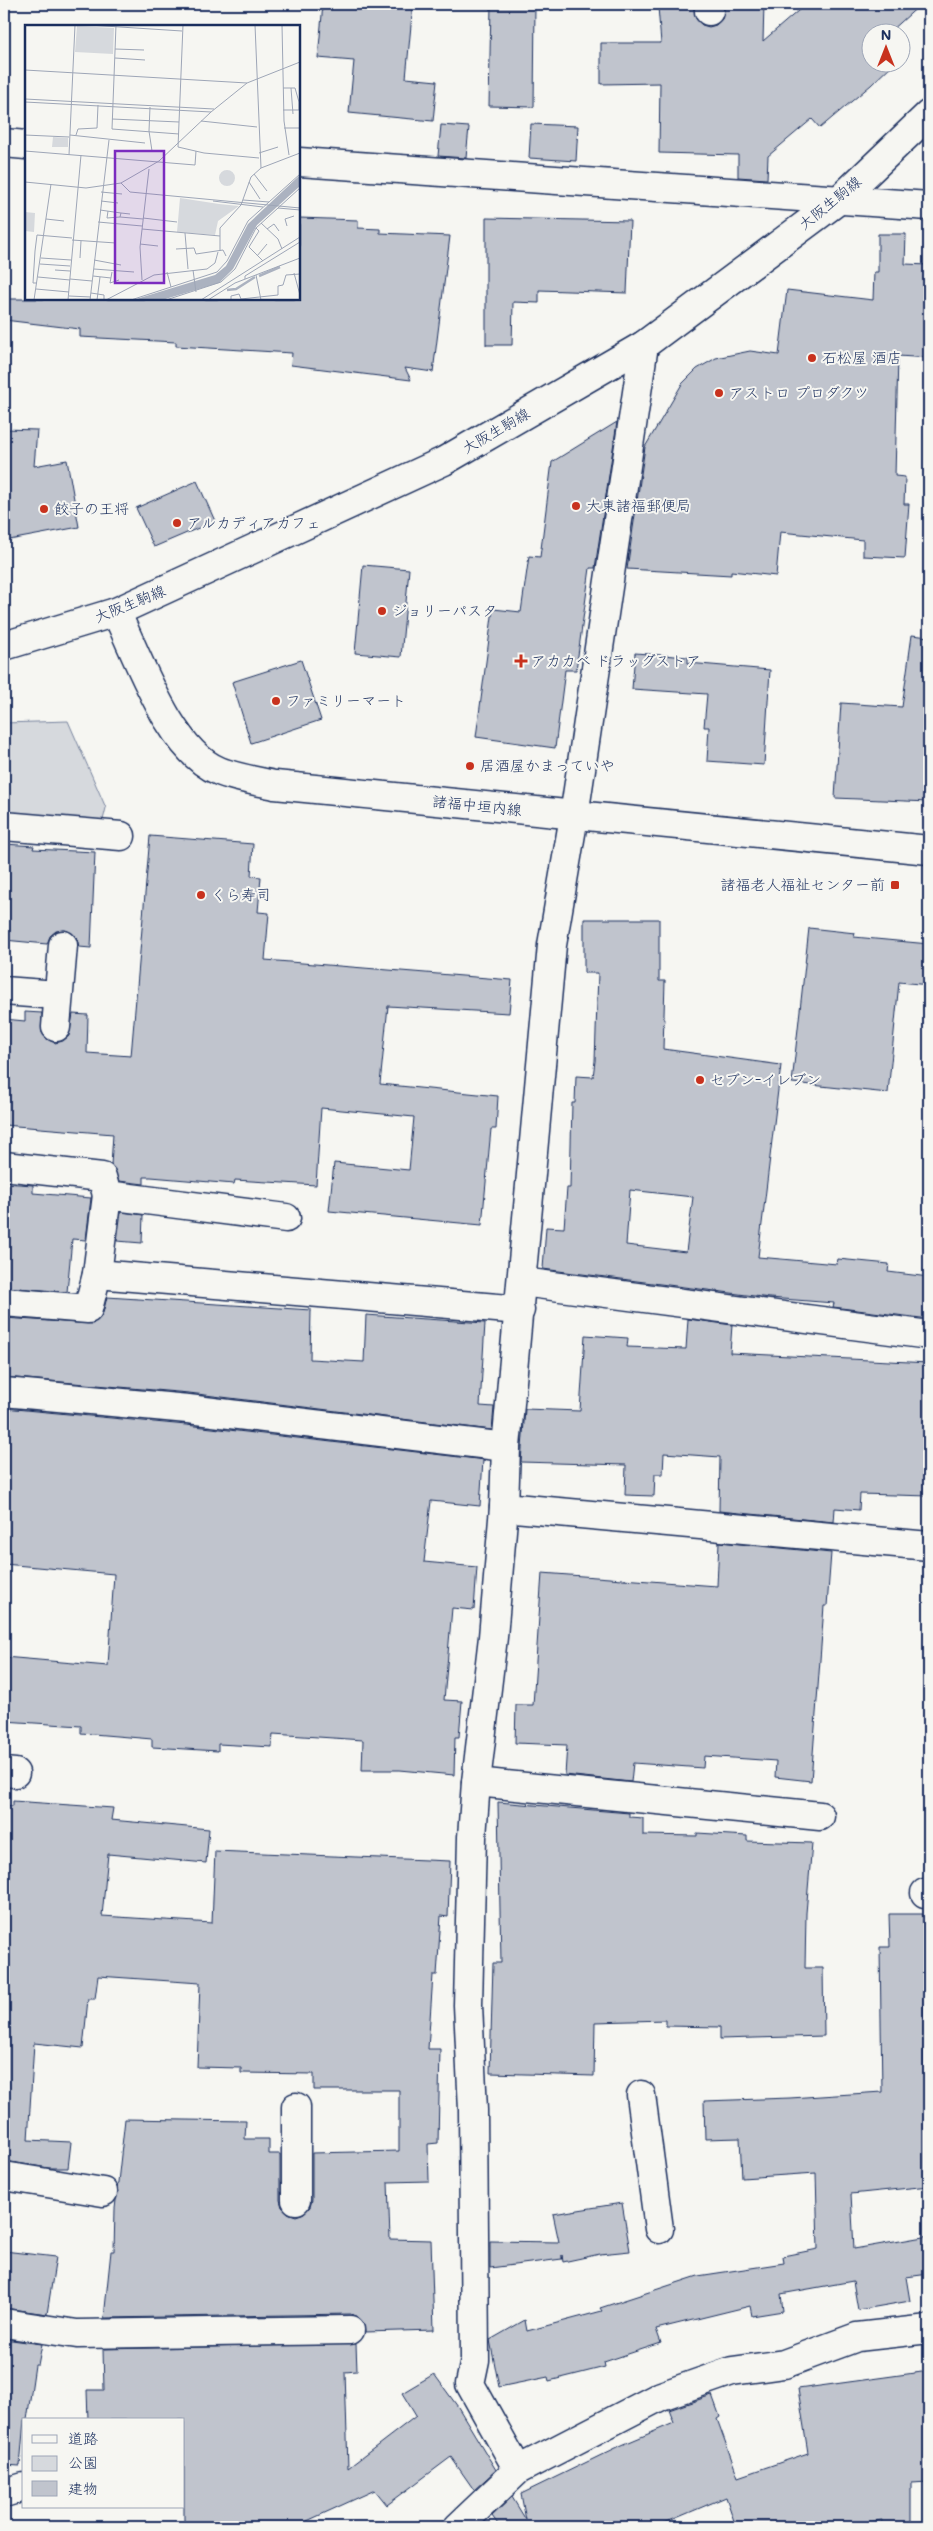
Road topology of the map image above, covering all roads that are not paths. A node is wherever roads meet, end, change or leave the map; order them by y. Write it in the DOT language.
graph roads {
  1 [pos="929,114"];
  2 [pos="4,143"];
  3 [pos="25,145"];
  4 [pos="300,162"];
  5 [pos="840,199"];
  6 [pos="929,206"];
  7 [pos="644,345"];
  8 [pos="116,612"];
  9 [pos="4,646"];
  10 [pos="574,816"];
  11 [pos="4,826"];
  12 [pos="121,836"];
  13 [pos="929,850"];
  14 [pos="62,945"];
  15 [pos="4,991"];
  16 [pos="57,995"];
  17 [pos="56,1028"];
  18 [pos="4,1166"];
  19 [pos="107,1195"];
  20 [pos="286,1218"];
  21 [pos="97,1274"];
  22 [pos="522,1282"];
  23 [pos="4,1302"];
  24 [pos="520,1310"];
  25 [pos="929,1335"];
  26 [pos="4,1392"];
  27 [pos="506,1447"];
  28 [pos="504,1507"];
  29 [pos="929,1546"];
  30 [pos="476,1782"];
  31 [pos="820,1816"];
  32 [pos="641,2095"];
  33 [pos="296,2107"];
  34 [pos="4,2176"];
  35 [pos="103,2192"];
  36 [pos="296,2200"];
  37 [pos="659,2229"];
  38 [pos="4,2323"];
  39 [pos="929,2329"];
  40 [pos="350,2330"];
  41 [pos="518,2470"];
  42 [pos="22,2488"];
  43 [pos="4,2492"];
  44 [pos="458,2527"];
  1 -- 5 [label="street, 大阪生駒線"];
  2 -- 3 [label="street"];
  4 -- 5 [label="street"];
  5 -- 6 [label="street"];
  5 -- 7 [label="street, 大阪生駒線"];
  7 -- 8 [label="street, 大阪生駒線"];
  7 -- 10 [label="street"];
  8 -- 9 [label="street, 大阪生駒線"];
  8 -- 10 [label="street, 諸福中垣内線"];
  10 -- 13 [label="street, 諸福中垣内線"];
  10 -- 22 [label="street"];
  11 -- 12 [label="street"];
  14 -- 16 [label="street"];
  15 -- 16 [label="street"];
  16 -- 17 [label="street"];
  18 -- 19 [label="street"];
  19 -- 20 [label="street"];
  19 -- 21 [label="street"];
  21 -- 23 [label="street"];
  21 -- 24 [label="street"];
  22 -- 24 [label="street"];
  22 -- 25 [label="street"];
  24 -- 27 [label="street"];
  26 -- 27 [label="street"];
  27 -- 28 [label="street"];
  28 -- 29 [label="street"];
  28 -- 30 [label="street"];
  30 -- 31 [label="street"];
  30 -- 41 [label="street"];
  32 -- 37 [label="street"];
  33 -- 36 [label="street"];
  34 -- 35 [label="street"];
  38 -- 40 [label="street"];
  39 -- 41 [label="street"];
  41 -- 44 [label="street"];
  42 -- 43 [label="street"];
}
